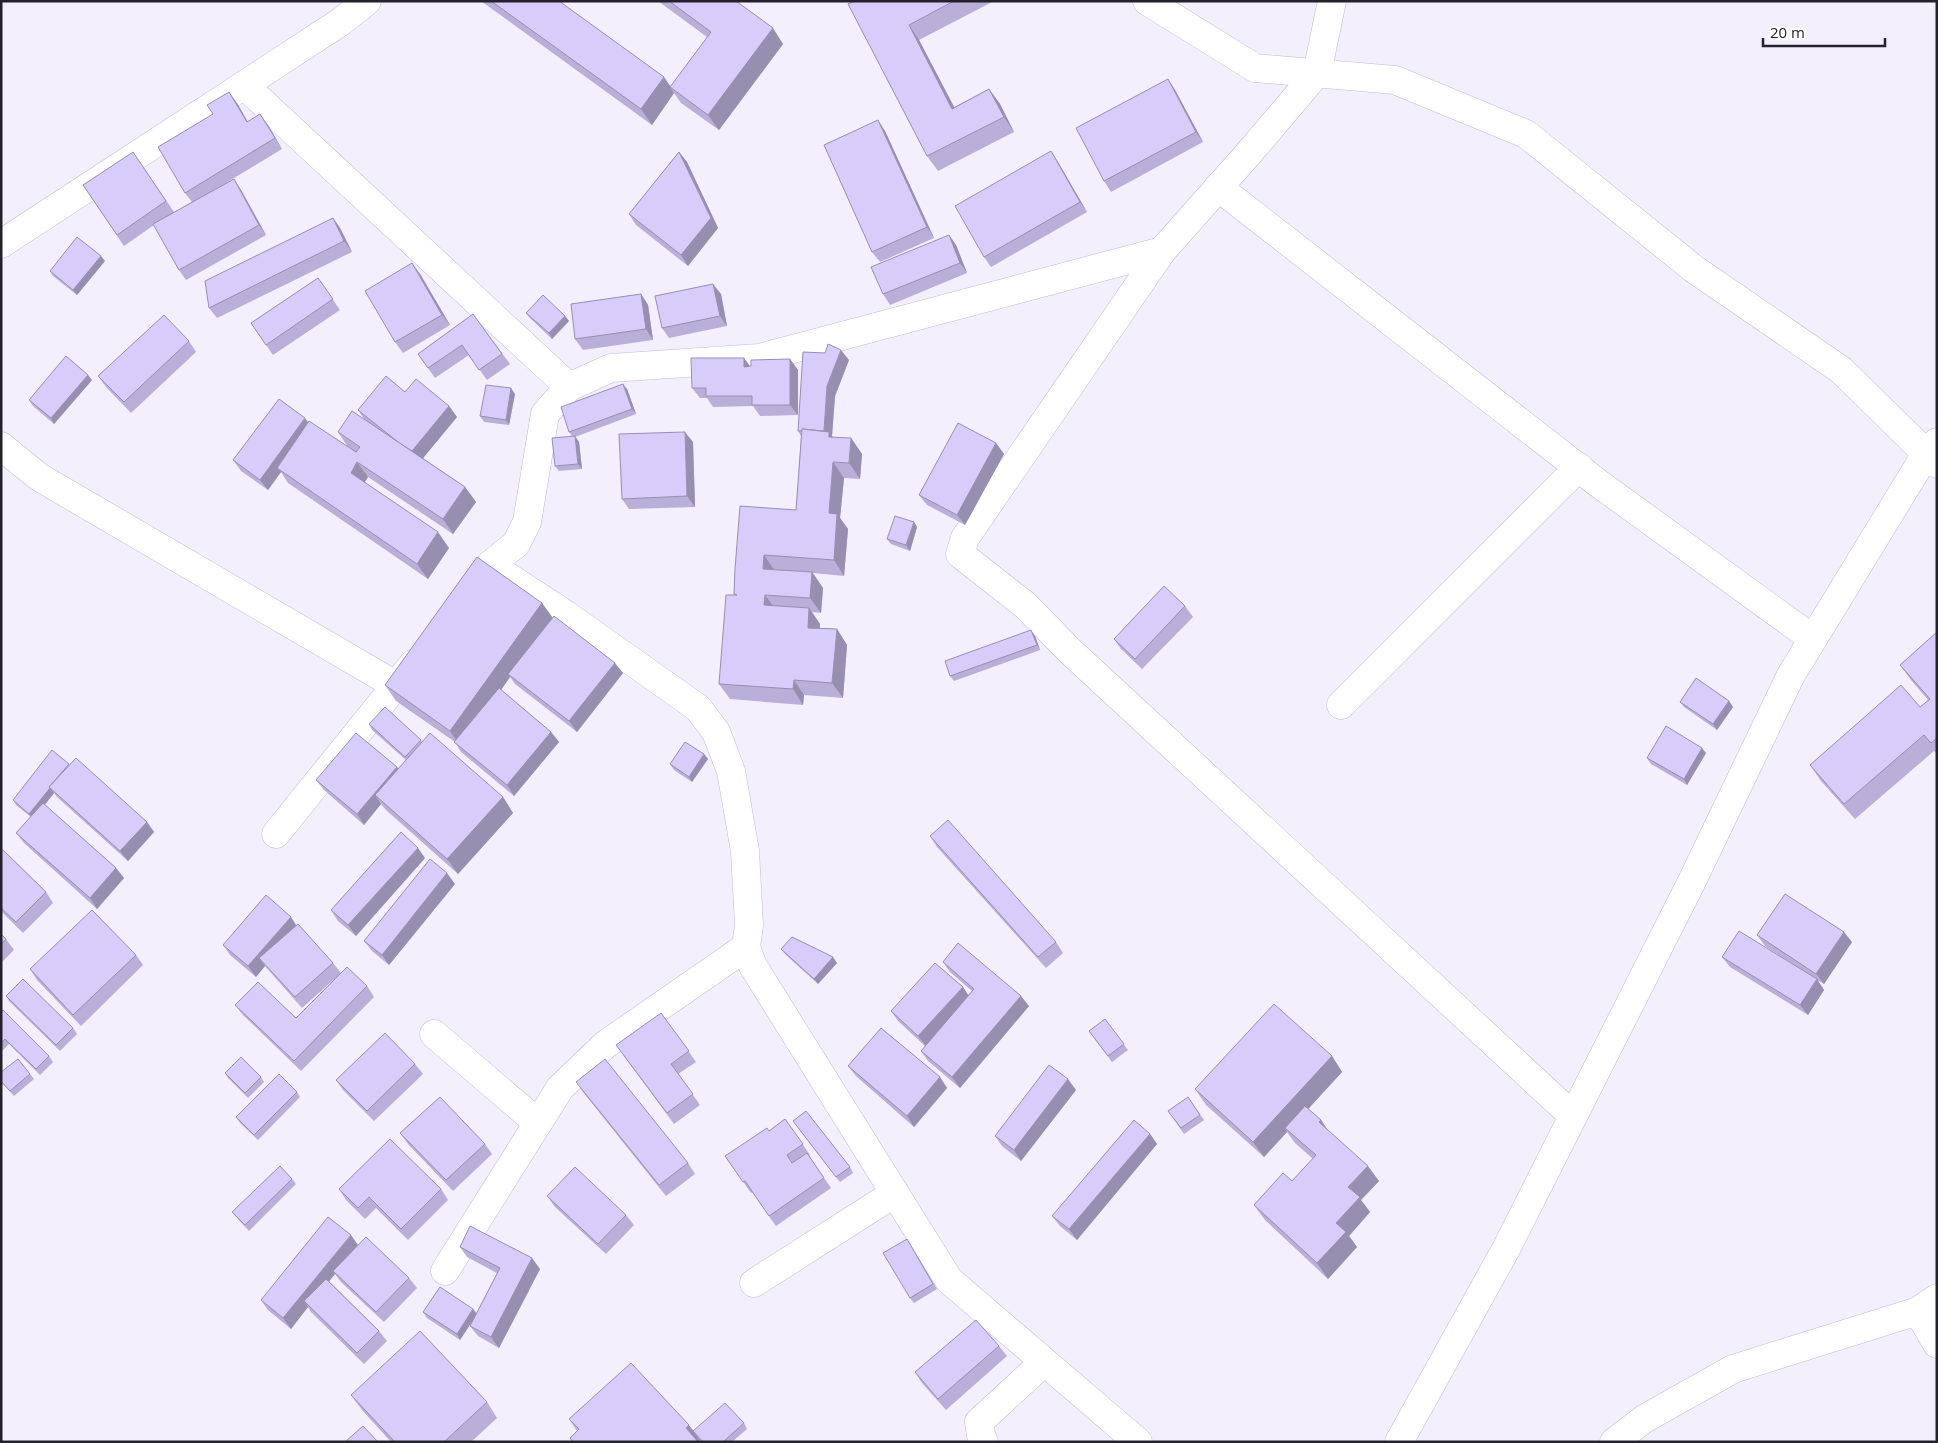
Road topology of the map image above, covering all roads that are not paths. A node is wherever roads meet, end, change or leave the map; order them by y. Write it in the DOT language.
graph roads {
  1 [pos="367,1"];
  2 [pos="1147,1"];
  3 [pos="1332,1"];
  4 [pos="1316,74"];
  5 [pos="244,85"];
  6 [pos="1218,187"];
  7 [pos="1,244"];
  8 [pos="1162,251"];
  9 [pos="569,387"];
  10 [pos="1,446"];
  11 [pos="1933,454"];
  12 [pos="1579,467"];
  13 [pos="490,565"];
  14 [pos="449,618"];
  15 [pos="1813,639"];
  16 [pos="426,648"];
  17 [pos="397,686"];
  18 [pos="1341,705"];
  19 [pos="276,834"];
  20 [pos="746,947"];
  21 [pos="434,1034"];
  22 [pos="1573,1116"];
  23 [pos="538,1123"];
  24 [pos="895,1193"];
  25 [pos="445,1272"];
  26 [pos="754,1283"];
  27 [pos="1928,1304"];
  28 [pos="1937,1344"];
  29 [pos="1044,1362"];
  30 [pos="984,1442"];
  31 [pos="1138,1442"];
  32 [pos="1399,1442"];
  33 [pos="1614,1442"];
  1 -- 5 [label="street"];
  2 -- 4 [label="street"];
  3 -- 4 [label="street"];
  4 -- 6 [label="street"];
  4 -- 11 [label="street"];
  5 -- 7 [label="street"];
  5 -- 9 [label="street"];
  6 -- 8 [label="street"];
  6 -- 12 [label="street"];
  8 -- 9 [label="street"];
  8 -- 22 [label="street"];
  9 -- 13 [label="street"];
  10 -- 17 [label="street"];
  11 -- 15 [label="street"];
  12 -- 15 [label="street"];
  12 -- 18 [label="street"];
  13 -- 14 [label="street"];
  13 -- 20 [label="street"];
  15 -- 22 [label="street"];
  16 -- 17 [label="street"];
  17 -- 19 [label="street"];
  20 -- 23 [label="street"];
  20 -- 24 [label="street"];
  21 -- 23 [label="street"];
  22 -- 32 [label="street"];
  23 -- 25 [label="street"];
  24 -- 26 [label="street"];
  24 -- 29 [label="street"];
  27 -- 28 [label="street"];
  27 -- 33 [label="street"];
  29 -- 30 [label="street"];
  29 -- 31 [label="street"];
}
